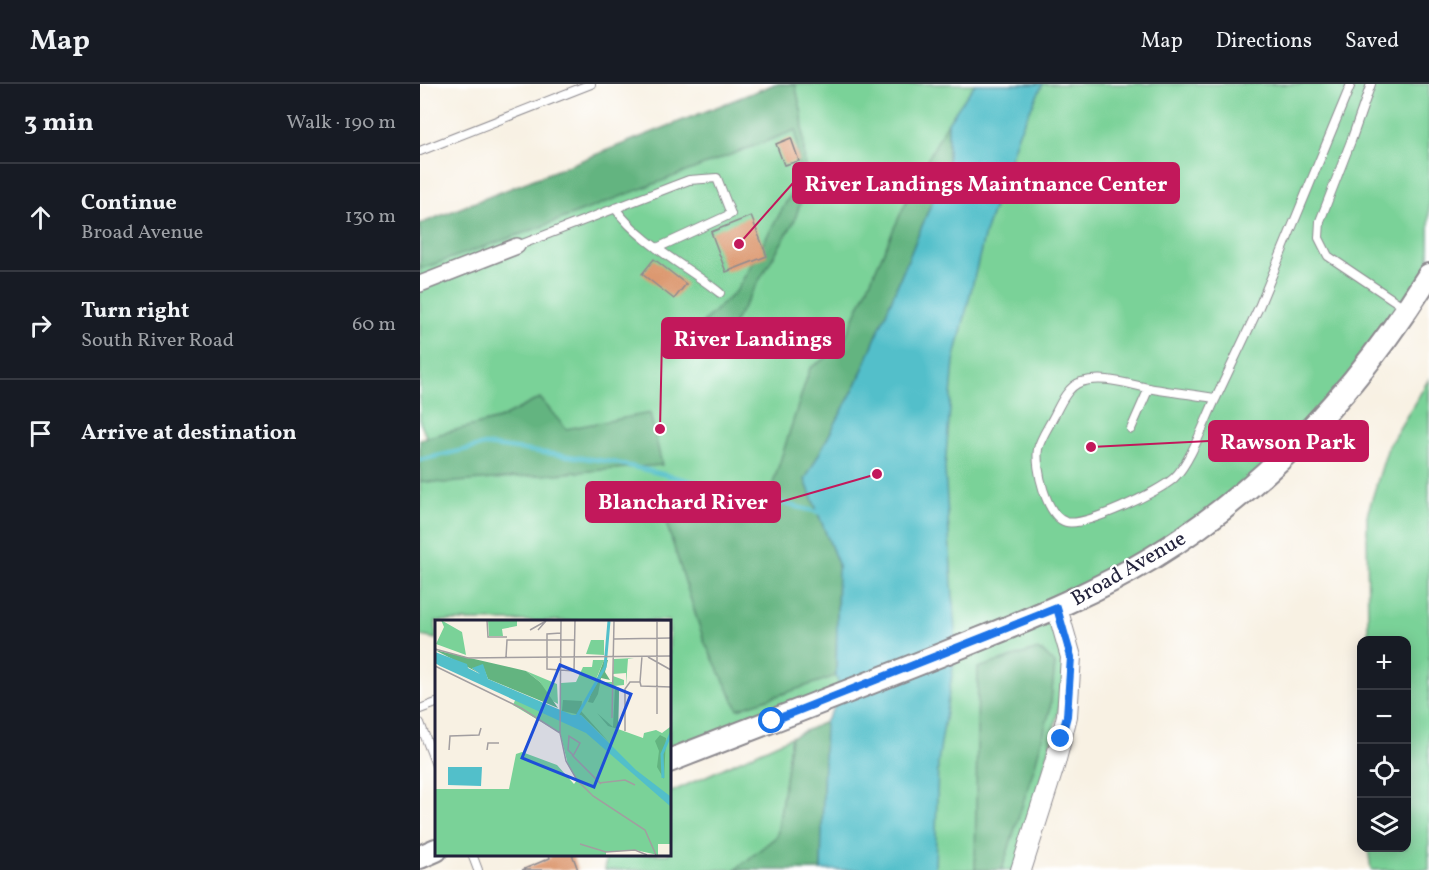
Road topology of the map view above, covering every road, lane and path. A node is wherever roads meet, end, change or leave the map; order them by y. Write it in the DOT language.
graph roads {
  1 [pos="591,84"];
  2 [pos="1351,84"];
  3 [pos="1371,84"];
  4 [pos="420,151"];
  5 [pos="615,208"];
  6 [pos="517,246"];
  7 [pos="657,248"];
  8 [pos="1429,275"];
  9 [pos="420,284"];
  10 [pos="720,293"];
  11 [pos="1407,309"];
  12 [pos="1149,388"];
  13 [pos="1216,398"];
  14 [pos="1131,429"];
  15 [pos="1057,608"];
  16 [pos="435,703"];
  17 [pos="420,709"];
  18 [pos="420,723"];
  19 [pos="670,761"];
  20 [pos="435,762"];
  21 [pos="435,850"];
  22 [pos="472,855"];
  23 [pos="420,857"];
  24 [pos="478,870"];
  25 [pos="1021,870"];
  1 -- 4 [label="lane"];
  2 -- 13 [label="lane"];
  3 -- 11 [label="lane"];
  5 -- 6 [label="lane"];
  5 -- 7 [label="lane"];
  5 -- 7 [label="lane"];
  6 -- 9 [label="street"];
  7 -- 10 [label="lane"];
  8 -- 11 [label="main road, Broad Avenue"];
  11 -- 15 [label="main road, Broad Avenue"];
  12 -- 13 [label="lane"];
  12 -- 13 [label="lane"];
  12 -- 14 [label="lane"];
  15 -- 19 [label="main road, Broad Avenue"];
  15 -- 25 [label="street"];
  16 -- 17 [label="lane"];
  18 -- 20 [label="lane"];
  21 -- 23 [label="main road"];
  22 -- 24 [label="lane"];
}
